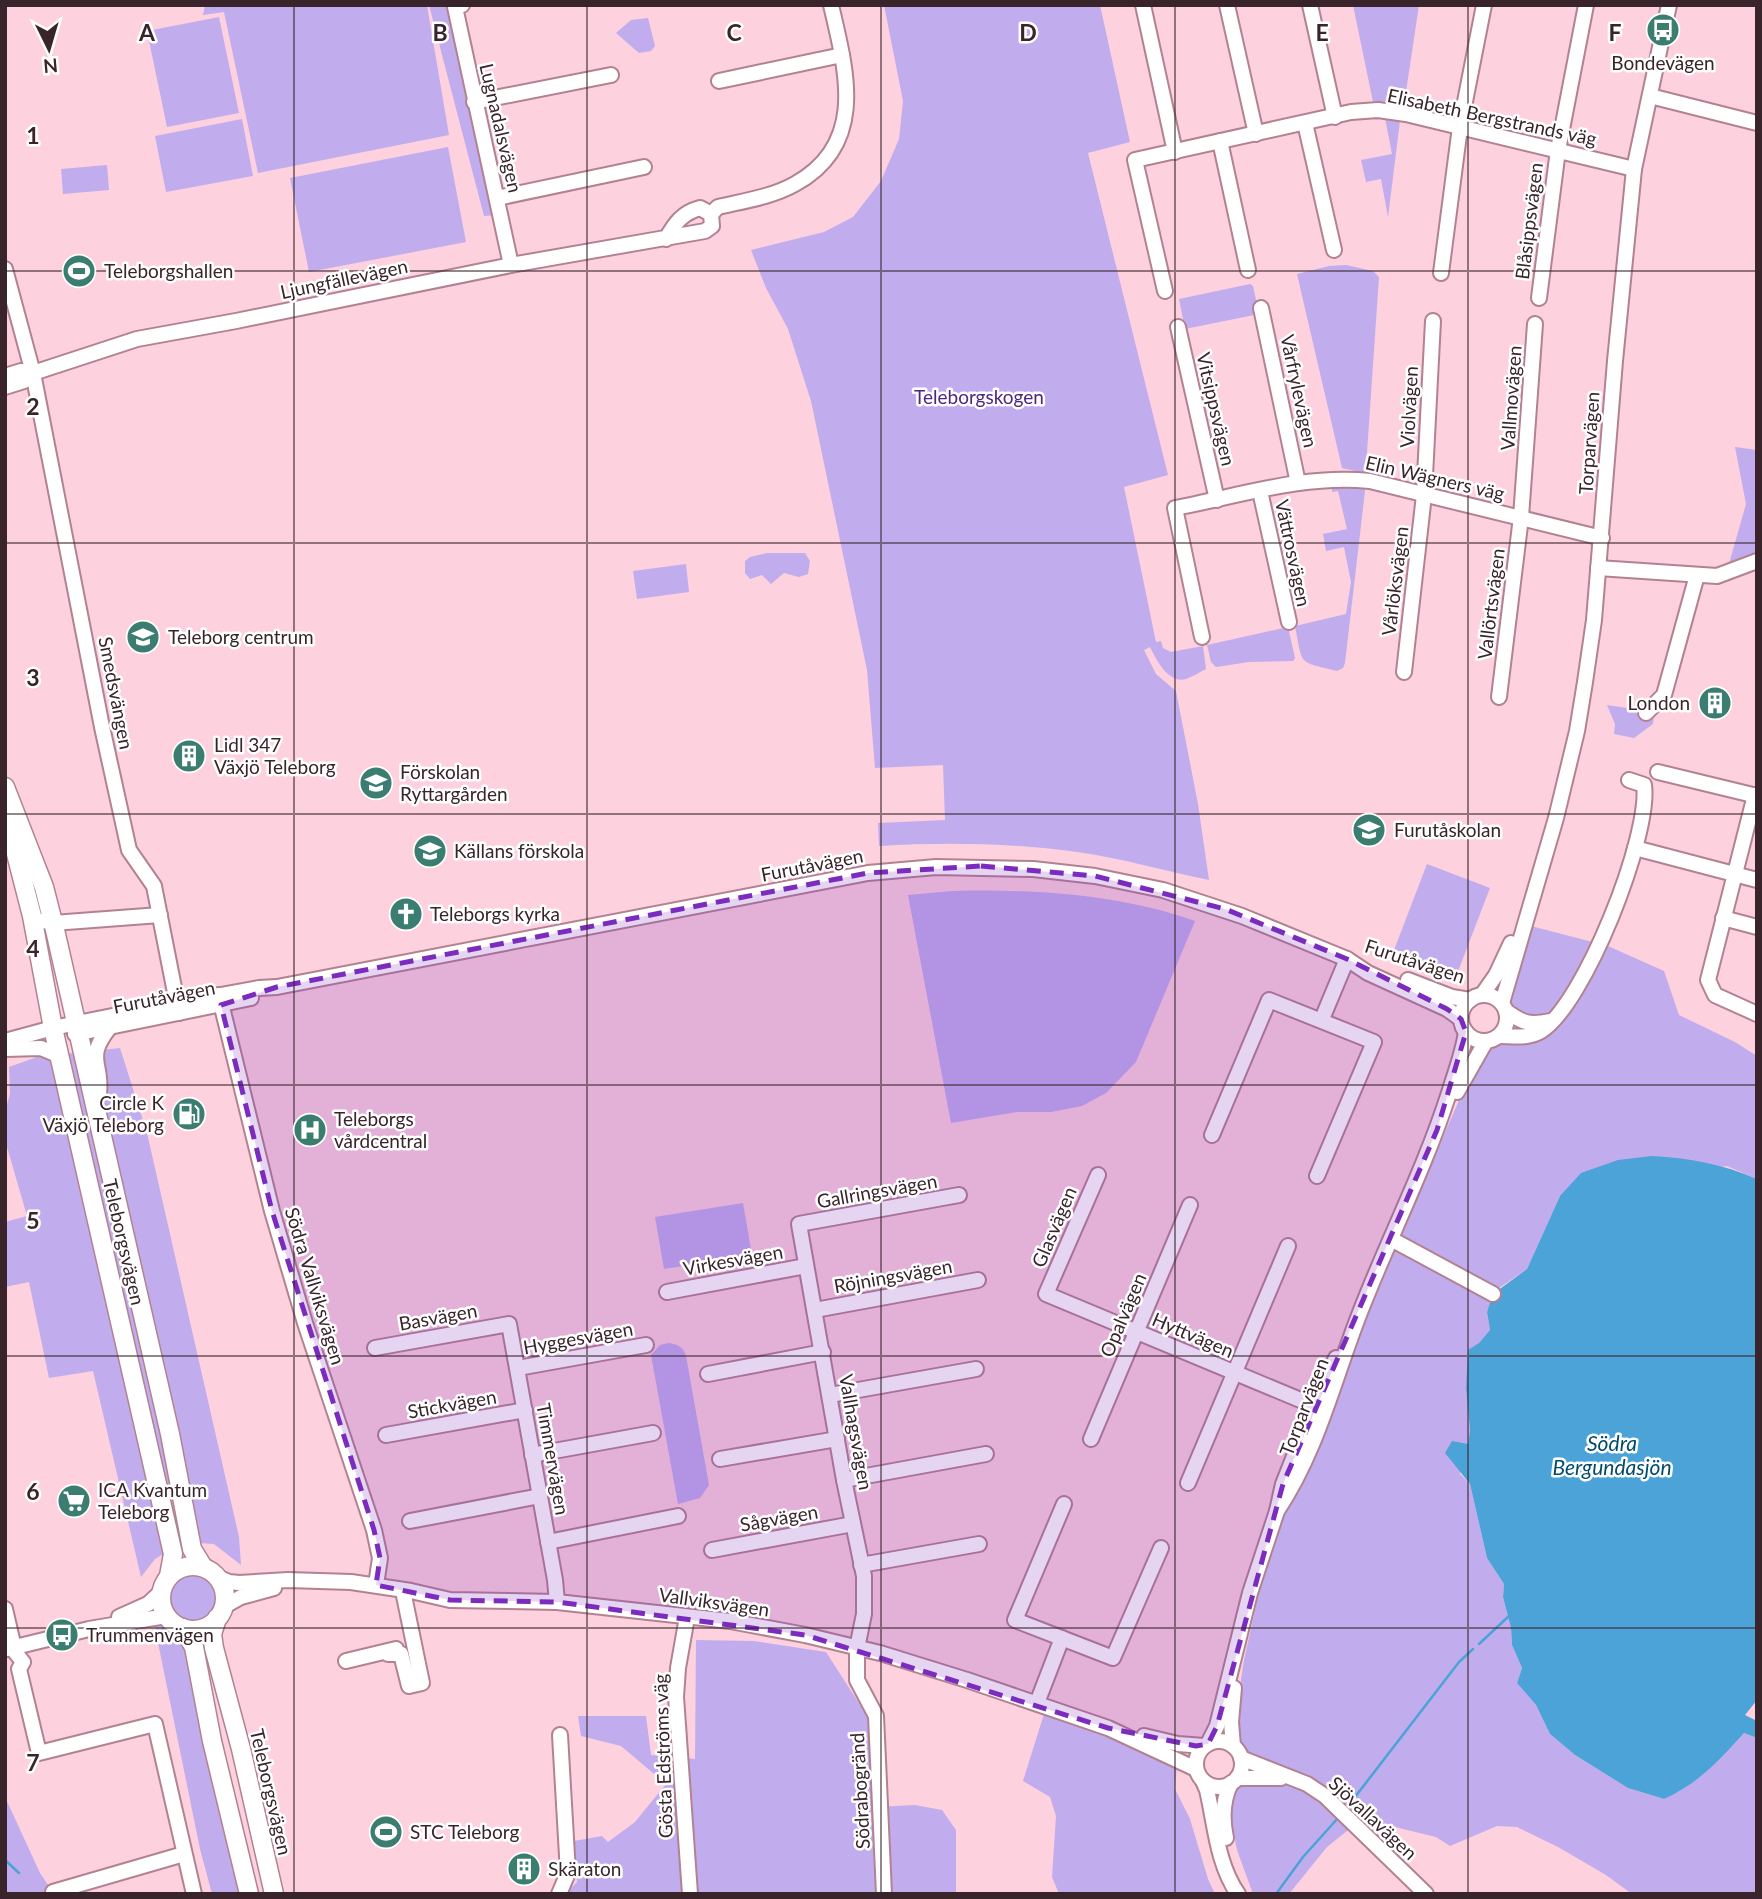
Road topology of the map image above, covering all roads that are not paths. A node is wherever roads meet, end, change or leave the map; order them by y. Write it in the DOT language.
graph roads {
  1 [pos="462,5"];
  2 [pos="831,5"];
  3 [pos="1143,5"];
  4 [pos="1227,5"];
  5 [pos="1310,5"];
  6 [pos="1484,5"];
  7 [pos="1586,5"];
  8 [pos="1669,5"];
  9 [pos="842,55"];
  10 [pos="611,75"];
  11 [pos="719,81"];
  12 [pos="1650,96"];
  13 [pos="474,102"];
  14 [pos="1335,117"];
  15 [pos="1305,123"];
  16 [pos="1757,123"];
  17 [pos="1460,127"];
  18 [pos="1256,134"];
  19 [pos="1220,141"];
  20 [pos="1558,150"];
  21 [pos="1175,152"];
  22 [pos="644,167"];
  23 [pos="1634,169"];
  24 [pos="497,198"];
  25 [pos="711,214"];
  26 [pos="666,239"];
  27 [pos="1334,250"];
  28 [pos="510,265"];
  29 [pos="5,269"];
  30 [pos="1248,270"];
  31 [pos="1441,273"];
  32 [pos="1165,291"];
  33 [pos="1539,298"];
  34 [pos="1261,308"];
  35 [pos="1433,321"];
  36 [pos="1535,324"];
  37 [pos="1178,327"];
  38 [pos="33,373"];
  39 [pos="5,376"];
  40 [pos="5,387"];
  41 [pos="1298,482"];
  42 [pos="1260,491"];
  43 [pos="1424,495"];
  44 [pos="1217,500"];
  45 [pos="1521,517"];
  46 [pos="1602,538"];
  47 [pos="1757,561"];
  48 [pos="1598,568"];
  49 [pos="1697,575"];
  50 [pos="1289,622"];
  51 [pos="1202,637"];
  52 [pos="1404,672"];
  53 [pos="1499,696"];
  54 [pos="1646,713"];
  55 [pos="1658,772"];
  56 [pos="1629,780"];
  57 [pos="5,787"];
  58 [pos="1756,795"];
  59 [pos="5,812"];
  60 [pos="1635,848"];
  61 [pos="1735,874"];
  62 [pos="1537,880"];
  63 [pos="1757,880"];
  64 [pos="160,915"];
  65 [pos="32,916"];
  66 [pos="1723,918"];
  67 [pos="53,923"];
  68 [pos="1757,927"];
  69 [pos="1347,960"];
  70 [pos="1476,997"];
  71 [pos="220,1000"];
  72 [pos="1504,1007"];
  73 [pos="178,1008"];
  74 [pos="1757,1014"];
  75 [pos="1322,1020"];
  76 [pos="1551,1021"];
  77 [pos="1464,1025"];
  78 [pos="110,1027"];
  79 [pos="66,1030"];
  80 [pos="1493,1038"];
  81 [pos="5,1041"];
  82 [pos="5,1049"];
  83 [pos="60,1056"];
  84 [pos="97,1109"];
  85 [pos="1437,1130"];
  86 [pos="1212,1135"];
  87 [pos="1098,1175"];
  88 [pos="1317,1176"];
  89 [pos="959,1195"];
  90 [pos="1190,1205"];
  91 [pos="802,1224"];
  92 [pos="1391,1239"];
  93 [pos="1288,1245"];
  94 [pos="806,1266"];
  95 [pos="978,1280"];
  96 [pos="667,1292"];
  97 [pos="1046,1294"];
  98 [pos="1493,1294"];
  99 [pos="815,1310"];
  100 [pos="509,1324"];
  101 [pos="1136,1332"];
  102 [pos="646,1345"];
  103 [pos="375,1348"];
  104 [pos="823,1352"];
  105 [pos="517,1368"];
  106 [pos="975,1368"];
  107 [pos="1233,1372"];
  108 [pos="708,1374"];
  109 [pos="830,1395"];
  110 [pos="1320,1408"];
  111 [pos="525,1410"];
  112 [pos="653,1433"];
  113 [pos="386,1436"];
  114 [pos="837,1439"];
  115 [pos="1091,1439"];
  116 [pos="986,1454"];
  117 [pos="532,1455"];
  118 [pos="720,1459"];
  119 [pos="844,1480"];
  120 [pos="1188,1483"];
  121 [pos="540,1496"];
  122 [pos="1064,1504"];
  123 [pos="678,1516"];
  124 [pos="410,1521"];
  125 [pos="853,1524"];
  126 [pos="548,1542"];
  127 [pos="979,1544"];
  128 [pos="1161,1548"];
  129 [pos="712,1550"];
  130 [pos="861,1565"];
  131 [pos="210,1572"];
  132 [pos="303,1582"];
  133 [pos="165,1584"];
  134 [pos="376,1585"];
  135 [pos="403,1591"];
  136 [pos="557,1602"];
  137 [pos="5,1609"];
  138 [pos="220,1613"];
  139 [pos="166,1616"];
  140 [pos="687,1616"];
  141 [pos="1243,1620"];
  142 [pos="183,1628"];
  143 [pos="89,1629"];
  144 [pos="1062,1638"];
  145 [pos="414,1644"];
  146 [pos="9,1648"];
  147 [pos="857,1648"];
  148 [pos="388,1654"];
  149 [pos="346,1661"];
  150 [pos="1037,1703"];
  151 [pos="1108,1728"];
  152 [pos="560,1735"];
  153 [pos="1206,1745"];
  154 [pos="1237,1752"];
  155 [pos="1200,1775"];
  156 [pos="1290,1778"];
  157 [pos="1234,1781"];
  158 [pos="184,1854"];
  159 [pos="52,1892"];
  160 [pos="194,1894"];
  161 [pos="249,1894"];
  162 [pos="274,1894"];
  163 [pos="559,1894"];
  164 [pos="690,1894"];
  165 [pos="884,1894"];
  166 [pos="1239,1894"];
  167 [pos="1426,1894"];
  1 -- 13 [label="street, Lugnadalsvägen"];
  2 -- 9 [label="street"];
  3 -- 21 [label="street"];
  4 -- 18 [label="street"];
  5 -- 14 [label="street"];
  6 -- 17 [label="street"];
  7 -- 20 [label="street, Blåsippsvägen"];
  8 -- 12 [label="street, Torparvägen"];
  9 -- 11 [label="street"];
  9 -- 25 [label="street"];
  10 -- 13 [label="street"];
  12 -- 16 [label="street"];
  12 -- 23 [label="street, Torparvägen"];
  13 -- 24 [label="street, Lugnadalsvägen"];
  14 -- 15 [label="street, Elisabeth Bergstrands väg"];
  14 -- 17 [label="street, Elisabeth Bergstrands väg"];
  15 -- 18 [label="street, Elisabeth Bergstrands väg"];
  15 -- 27 [label="street"];
  17 -- 20 [label="street, Elisabeth Bergstrands väg"];
  17 -- 31 [label="street"];
  18 -- 19 [label="street, Elisabeth Bergstrands väg"];
  19 -- 21 [label="street, Elisabeth Bergstrands väg"];
  19 -- 30 [label="street"];
  20 -- 23 [label="street, Elisabeth Bergstrands väg"];
  20 -- 33 [label="street, Blåsippsvägen"];
  21 -- 32 [label="street, Elisabeth Bergstrands väg"];
  22 -- 24 [label="street"];
  23 -- 46 [label="street, Torparvägen"];
  24 -- 28 [label="street, Lugnadalsvägen"];
  25 -- 26 [label="street, Ljungfällevägen"];
  25 -- 26 [label="street"];
  26 -- 28 [label="street, Ljungfällevägen"];
  28 -- 38 [label="street, Ljungfällevägen"];
  29 -- 38 [label="street, Smedsvängen"];
  34 -- 41 [label="street, Vårfrylevägen"];
  35 -- 43 [label="street, Violvägen"];
  36 -- 45 [label="street, Vallmovägen"];
  37 -- 44 [label="street, Vitsippsvägen"];
  38 -- 39 [label="street, Ljungfällevägen"];
  38 -- 40 [label="street, Ljungfällevägen"];
  38 -- 64 [label="street, Smedsvängen"];
  41 -- 42 [label="street, Elin Wägners väg"];
  41 -- 43 [label="street, Elin Wägners väg"];
  42 -- 44 [label="street, Elin Wägners väg"];
  42 -- 50 [label="street, Vättrosvägen"];
  43 -- 45 [label="street, Elin Wägners väg"];
  43 -- 52 [label="street, Vårlöksvägen"];
  44 -- 51 [label="street, Elin Wägners väg"];
  45 -- 46 [label="street, Elin Wägners väg"];
  45 -- 53 [label="street, Vallörtsvägen"];
  46 -- 48 [label="street, Torparvägen"];
  47 -- 49 [label="street"];
  48 -- 49 [label="street"];
  48 -- 62 [label="street, Torparvägen"];
  49 -- 54 [label="street"];
  55 -- 58 [label="street"];
  56 -- 60 [label="street"];
  57 -- 67 [label="main road, Teleborgsvägen"];
  58 -- 61 [label="street"];
  59 -- 65 [label="main road, Teleborgsvägen"];
  60 -- 61 [label="street"];
  60 -- 76 [label="street"];
  61 -- 63 [label="street"];
  61 -- 66 [label="street"];
  62 -- 70 [label="street, Torparvägen"];
  62 -- 72 [label="street, Torparvägen"];
  64 -- 67 [label="street"];
  64 -- 73 [label="street, Smedsvängen"];
  65 -- 67 [label="street"];
  65 -- 79 [label="main road, Teleborgsvägen"];
  66 -- 68 [label="street"];
  66 -- 74 [label="street"];
  67 -- 79 [label="main road, Teleborgsvägen"];
  69 -- 70 [label="street, Furutåvägen"];
  69 -- 71 [label="street, Furutåvägen"];
  69 -- 75 [label="street"];
  69 -- 77 [label="street, Furutåvägen"];
  70 -- 72 [label="street"];
  70 -- 77 [label="street"];
  71 -- 73 [label="street, Furutåvägen"];
  71 -- 134 [label="street, Södra Vallviksvägen"];
  72 -- 76 [label="street"];
  72 -- 80 [label="street"];
  73 -- 78 [label="street, Furutåvägen"];
  73 -- 79 [label="street, Furutåvägen"];
  75 -- 86 [label="street"];
  75 -- 88 [label="street"];
  76 -- 80 [label="street"];
  77 -- 80 [label="street"];
  77 -- 85 [label="street, Torparvägen"];
  78 -- 79 [label="street, Furutåvägen"];
  78 -- 84 [label="street"];
  79 -- 81 [label="street"];
  79 -- 82 [label="street"];
  79 -- 83 [label="main road, Teleborgsvägen"];
  79 -- 84 [label="main road, Teleborgsvägen"];
  80 -- 85 [label="street, Torparvägen"];
  82 -- 83 [label="street"];
  83 -- 133 [label="main road, Teleborgsvägen"];
  84 -- 131 [label="main road, Teleborgsvägen"];
  85 -- 92 [label="street, Torparvägen"];
  87 -- 97 [label="street, Glasvägen"];
  89 -- 91 [label="street, Gallringsvägen"];
  90 -- 101 [label="street, Opalvägen"];
  91 -- 94 [label="street, Vallhagsvägen"];
  92 -- 98 [label="street"];
  92 -- 110 [label="street, Torparvägen"];
  93 -- 107 [label="street"];
  94 -- 96 [label="street, Virkesvägen"];
  94 -- 99 [label="street, Vallhagsvägen"];
  95 -- 99 [label="street, Röjningsvägen"];
  97 -- 101 [label="street, Hyttvägen"];
  99 -- 104 [label="street, Vallhagsvägen"];
  100 -- 103 [label="street, Basvägen"];
  100 -- 105 [label="street, Timmervägen"];
  101 -- 107 [label="street, Hyttvägen"];
  101 -- 115 [label="street, Opalvägen"];
  102 -- 105 [label="street, Hyggesvägen"];
  104 -- 108 [label="street"];
  104 -- 109 [label="street, Vallhagsvägen"];
  105 -- 111 [label="street, Timmervägen"];
  106 -- 109 [label="street"];
  107 -- 110 [label="street, Hyttvägen"];
  107 -- 120 [label="street"];
  109 -- 114 [label="street, Vallhagsvägen"];
  110 -- 141 [label="street, Torparvägen"];
  111 -- 113 [label="street, Stickvägen"];
  111 -- 117 [label="street, Timmervägen"];
  112 -- 117 [label="street"];
  114 -- 118 [label="street"];
  114 -- 119 [label="street, Vallhagsvägen"];
  116 -- 119 [label="street"];
  117 -- 121 [label="street, Timmervägen"];
  119 -- 125 [label="street, Vallhagsvägen"];
  121 -- 124 [label="street"];
  121 -- 126 [label="street, Timmervägen"];
  122 -- 144 [label="street"];
  123 -- 126 [label="street"];
  125 -- 129 [label="street, Sågvägen"];
  125 -- 130 [label="street, Vallhagsvägen"];
  126 -- 136 [label="street, Timmervägen"];
  127 -- 130 [label="street"];
  128 -- 144 [label="street"];
  130 -- 147 [label="street, Vallhagsvägen"];
  131 -- 132 [label="street, Vallviksvägen"];
  131 -- 133 [label="main road"];
  131 -- 138 [label="main road"];
  132 -- 134 [label="street, Vallviksvägen"];
  132 -- 138 [label="street, Vallviksvägen"];
  133 -- 139 [label="main road"];
  133 -- 143 [label="street"];
  134 -- 135 [label="street, Vallviksvägen"];
  135 -- 136 [label="street, Vallviksvägen"];
  135 -- 145 [label="street"];
  136 -- 140 [label="street, Vallviksvägen"];
  137 -- 146 [label="street"];
  138 -- 142 [label="main road"];
  138 -- 162 [label="main road, Teleborgsvägen"];
  139 -- 142 [label="main road"];
  139 -- 143 [label="street"];
  140 -- 147 [label="street, Vallviksvägen"];
  140 -- 164 [label="street, Gösta Edströms väg"];
  141 -- 153 [label="street, Torparvägen"];
  141 -- 154 [label="street, Torparvägen"];
  142 -- 161 [label="main road"];
  143 -- 146 [label="street"];
  144 -- 150 [label="street"];
  145 -- 148 [label="street"];
  145 -- 149 [label="street"];
  146 -- 158 [label="street"];
  147 -- 150 [label="street, Vallviksvägen"];
  147 -- 165 [label="street, Södrabogränd"];
  150 -- 151 [label="street, Vallviksvägen"];
  151 -- 153 [label="street, Vallviksvägen"];
  151 -- 155 [label="street, Vallviksvägen"];
  152 -- 163 [label="street"];
  153 -- 154 [label="street"];
  153 -- 155 [label="street"];
  154 -- 156 [label="street, Sjövallavägen"];
  154 -- 157 [label="street"];
  155 -- 157 [label="street"];
  155 -- 166 [label="street"];
  156 -- 157 [label="street, Sjövallavägen"];
  156 -- 167 [label="street, Sjövallavägen"];
  157 -- 166 [label="street"];
  158 -- 159 [label="street"];
  158 -- 160 [label="street"];
}
